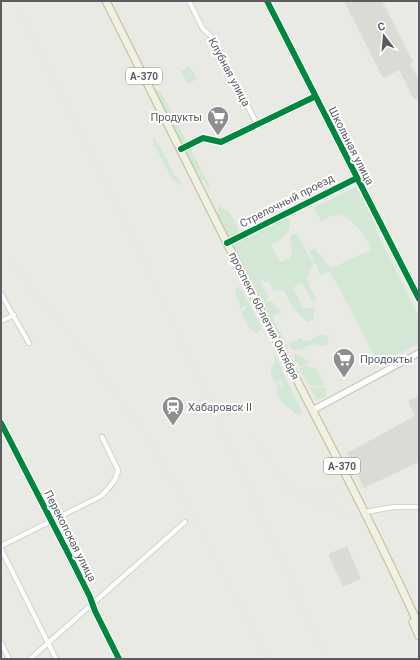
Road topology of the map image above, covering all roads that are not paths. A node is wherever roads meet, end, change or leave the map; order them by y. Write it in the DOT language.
graph roads {
  1 [pos="106,1"];
  2 [pos="188,1"];
  3 [pos="267,1"];
  4 [pos="314,97"];
  5 [pos="257,124"];
  6 [pos="181,149"];
  7 [pos="357,178"];
  8 [pos="227,243"];
  9 [pos="1,294"];
  10 [pos="419,299"];
  11 [pos="14,315"];
  12 [pos="1,321"];
  13 [pos="28,343"];
  14 [pos="419,353"];
  15 [pos="313,410"];
  16 [pos="1,422"];
  17 [pos="102,437"];
  18 [pos="419,507"];
  19 [pos="365,512"];
  20 [pos="52,520"];
  21 [pos="185,522"];
  22 [pos="369,522"];
  23 [pos="1,547"];
  24 [pos="92,605"];
  25 [pos="419,626"];
  26 [pos="419,636"];
  27 [pos="1,643"];
  28 [pos="48,644"];
  29 [pos="9,659"];
  30 [pos="30,659"];
  31 [pos="56,659"];
  32 [pos="119,659"];
  1 -- 6 [label="highway, проспект 60-летия Октября / А-370"];
  2 -- 5 [label="street, Клубная улица"];
  3 -- 4 [label="street, Школьная улица"];
  4 -- 5 [label="street"];
  4 -- 7 [label="street, Школьная улица"];
  5 -- 6 [label="street"];
  6 -- 8 [label="highway, проспект 60-летия Октября / А-370"];
  7 -- 8 [label="street, Стрелочный проезд"];
  7 -- 10 [label="street, Школьная улица"];
  8 -- 15 [label="highway, проспект 60-летия Октября / А-370"];
  9 -- 11 [label="street"];
  11 -- 12 [label="street"];
  11 -- 13 [label="street"];
  14 -- 15 [label="street"];
  15 -- 19 [label="highway, проспект 60-летия Октября / А-370"];
  16 -- 20 [label="street, Перекопская улица"];
  17 -- 20 [label="street"];
  18 -- 19 [label="street"];
  19 -- 22 [label="highway, проспект 60-летия Октября / А-370"];
  20 -- 23 [label="street"];
  20 -- 24 [label="street, Перекопская улица"];
  21 -- 24 [label="street"];
  22 -- 25 [label="highway, проспект 60-летия Октября / А-370"];
  22 -- 26 [label="highway, проспект 60-летия Октября / А-370"];
  23 -- 28 [label="street"];
  24 -- 28 [label="street"];
  24 -- 32 [label="street, Перекопская улица"];
  27 -- 29 [label="street"];
  28 -- 30 [label="street"];
  28 -- 31 [label="street"];
}
